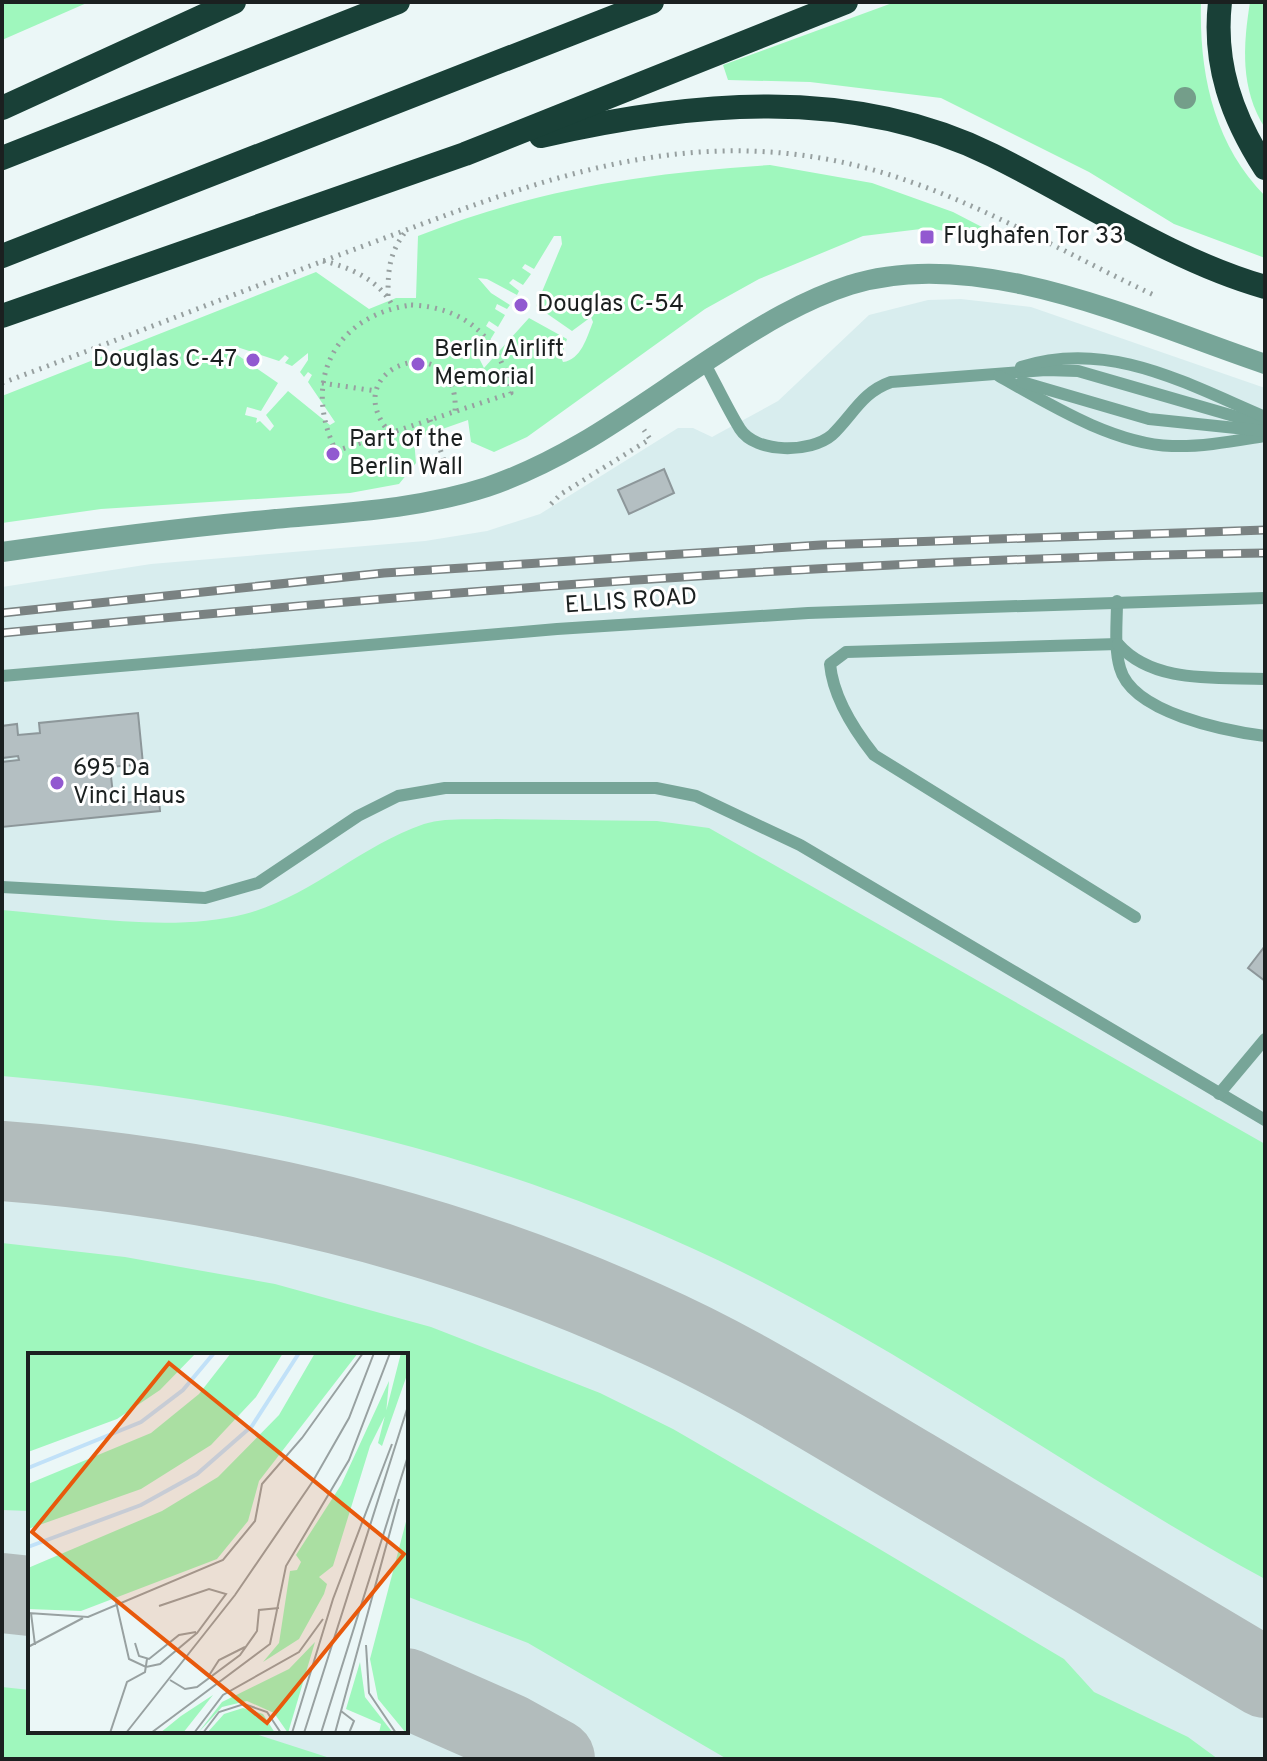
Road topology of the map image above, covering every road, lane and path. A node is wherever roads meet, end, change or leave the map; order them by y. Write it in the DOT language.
graph roads {
  1 [pos="234,2"];
  2 [pos="398,2"];
  3 [pos="652,2"];
  4 [pos="846,2"];
  5 [pos="1220,2"];
  6 [pos="2,108"];
  7 [pos="465,154"];
  8 [pos="2,158"];
  9 [pos="1265,168"];
  10 [pos="408,229"];
  11 [pos="2,256"];
  12 [pos="323,261"];
  13 [pos="1265,287"];
  14 [pos="388,297"];
  15 [pos="1162,299"];
  16 [pos="393,307"];
  17 [pos="2,316"];
  18 [pos="704,362"];
  19 [pos="1265,364"];
  20 [pos="999,376"];
  21 [pos="2,383"];
  22 [pos="322,383"];
  23 [pos="376,391"];
  24 [pos="455,412"];
  25 [pos="1265,417"];
  26 [pos="430,420"];
  27 [pos="1265,425"];
  28 [pos="390,433"];
  29 [pos="1265,434"];
  30 [pos="456,496"];
  31 [pos="2,552"];
  32 [pos="1265,598"];
  33 [pos="1117,601"];
  34 [pos="1118,644"];
  35 [pos="2,676"];
  36 [pos="1265,679"];
  37 [pos="1265,736"];
  38 [pos="2,887"];
  39 [pos="1135,917"];
  40 [pos="1265,1039"];
  41 [pos="1219,1094"];
  42 [pos="1265,1120"];
  1 -- 6 [label="highway"];
  2 -- 8 [label="highway"];
  3 -- 11 [label="highway"];
  4 -- 7 [label="highway"];
  5 -- 9 [label="highway"];
  7 -- 13 [label="highway"];
  7 -- 17 [label="highway"];
  10 -- 12 [label="path"];
  10 -- 14 [label="path"];
  10 -- 15 [label="path"];
  12 -- 14 [label="path"];
  12 -- 21 [label="path"];
  14 -- 16 [label="path"];
  16 -- 22 [label="path"];
  16 -- 24 [label="path"];
  18 -- 19 [label="street"];
  18 -- 20 [label="lane"];
  18 -- 30 [label="street"];
  20 -- 25 [label="lane"];
  20 -- 27 [label="lane"];
  20 -- 29 [label="lane"];
  20 -- 29 [label="lane"];
  22 -- 23 [label="path"];
  22 -- 28 [label="path"];
  23 -- 24 [label="path"];
  23 -- 28 [label="path"];
  24 -- 26 [label="path"];
  26 -- 28 [label="path"];
  26 -- 30 [label="path"];
  30 -- 31 [label="street"];
  32 -- 33 [label="lane, ELLIS ROAD"];
  33 -- 34 [label="lane"];
  33 -- 35 [label="lane, ELLIS ROAD"];
  34 -- 36 [label="lane"];
  34 -- 37 [label="lane"];
  34 -- 39 [label="lane"];
  38 -- 41 [label="lane"];
  40 -- 41 [label="lane"];
  41 -- 42 [label="lane"];
}
